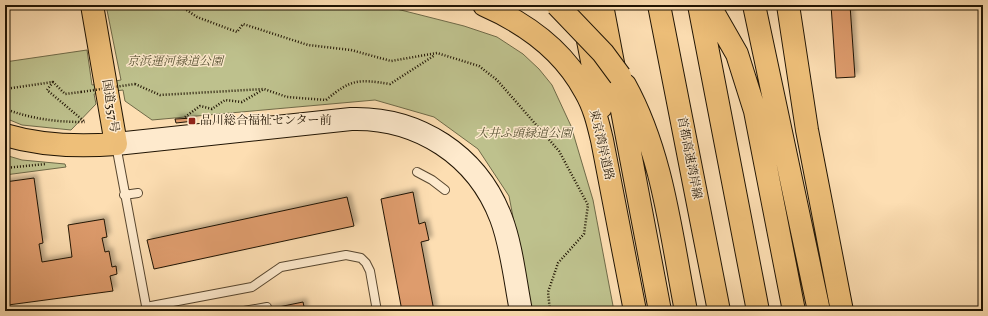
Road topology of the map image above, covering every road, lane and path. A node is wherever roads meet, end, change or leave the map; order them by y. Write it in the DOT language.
graph roads {
  1 [pos="92,5"];
  2 [pos="179,5"];
  3 [pos="484,5"];
  4 [pos="557,5"];
  5 [pos="570,5"];
  6 [pos="581,5"];
  7 [pos="602,5"];
  8 [pos="659,5"];
  9 [pos="699,5"];
  10 [pos="709,5"];
  11 [pos="754,5"];
  12 [pos="788,5"];
  13 [pos="437,53"];
  14 [pos="620,76"];
  15 [pos="53,82"];
  16 [pos="264,88"];
  17 [pos="5,89"];
  18 [pos="5,109"];
  19 [pos="181,120"];
  20 [pos="5,135"];
  21 [pos="602,140"];
  22 [pos="116,144"];
  23 [pos="417,172"];
  24 [pos="445,190"];
  25 [pos="138,193"];
  26 [pos="124,195"];
  27 [pos="593,204"];
  28 [pos="588,205"];
  29 [pos="267,307"];
  30 [pos="147,309"];
  31 [pos="244,311"];
  32 [pos="377,311"];
  33 [pos="520,311"];
  34 [pos="550,311"];
  35 [pos="635,311"];
  36 [pos="660,311"];
  37 [pos="686,311"];
  38 [pos="719,311"];
  39 [pos="758,311"];
  40 [pos="794,311"];
  41 [pos="820,311"];
  42 [pos="842,311"];
  1 -- 22 [label="highway, 国道357号"];
  2 -- 13 [label="path"];
  3 -- 21 [label="highway, 東京湾岸道路"];
  4 -- 14 [label="highway, bridge"];
  5 -- 14 [label="highway, bridge"];
  6 -- 21 [label="highway"];
  7 -- 36 [label="highway"];
  8 -- 38 [label="highway, 首都高速湾岸線"];
  9 -- 39 [label="highway"];
  10 -- 40 [label="highway"];
  11 -- 41 [label="highway"];
  12 -- 42 [label="highway"];
  13 -- 16 [label="path"];
  13 -- 28 [label="path"];
  14 -- 37 [label="highway"];
  15 -- 16 [label="path, bridge"];
  15 -- 17 [label="path"];
  15 -- 18 [label="path"];
  16 -- 19 [label="path"];
  20 -- 22 [label="highway, 国道357号"];
  21 -- 35 [label="highway, 東京湾岸道路"];
  22 -- 26 [label="lane"];
  22 -- 33 [label="street"];
  23 -- 24 [label="lane"];
  25 -- 26 [label="lane"];
  26 -- 30 [label="lane"];
  27 -- 28 [label="path"];
  28 -- 34 [label="path"];
  29 -- 31 [label="lane"];
  30 -- 32 [label="lane"];
}
